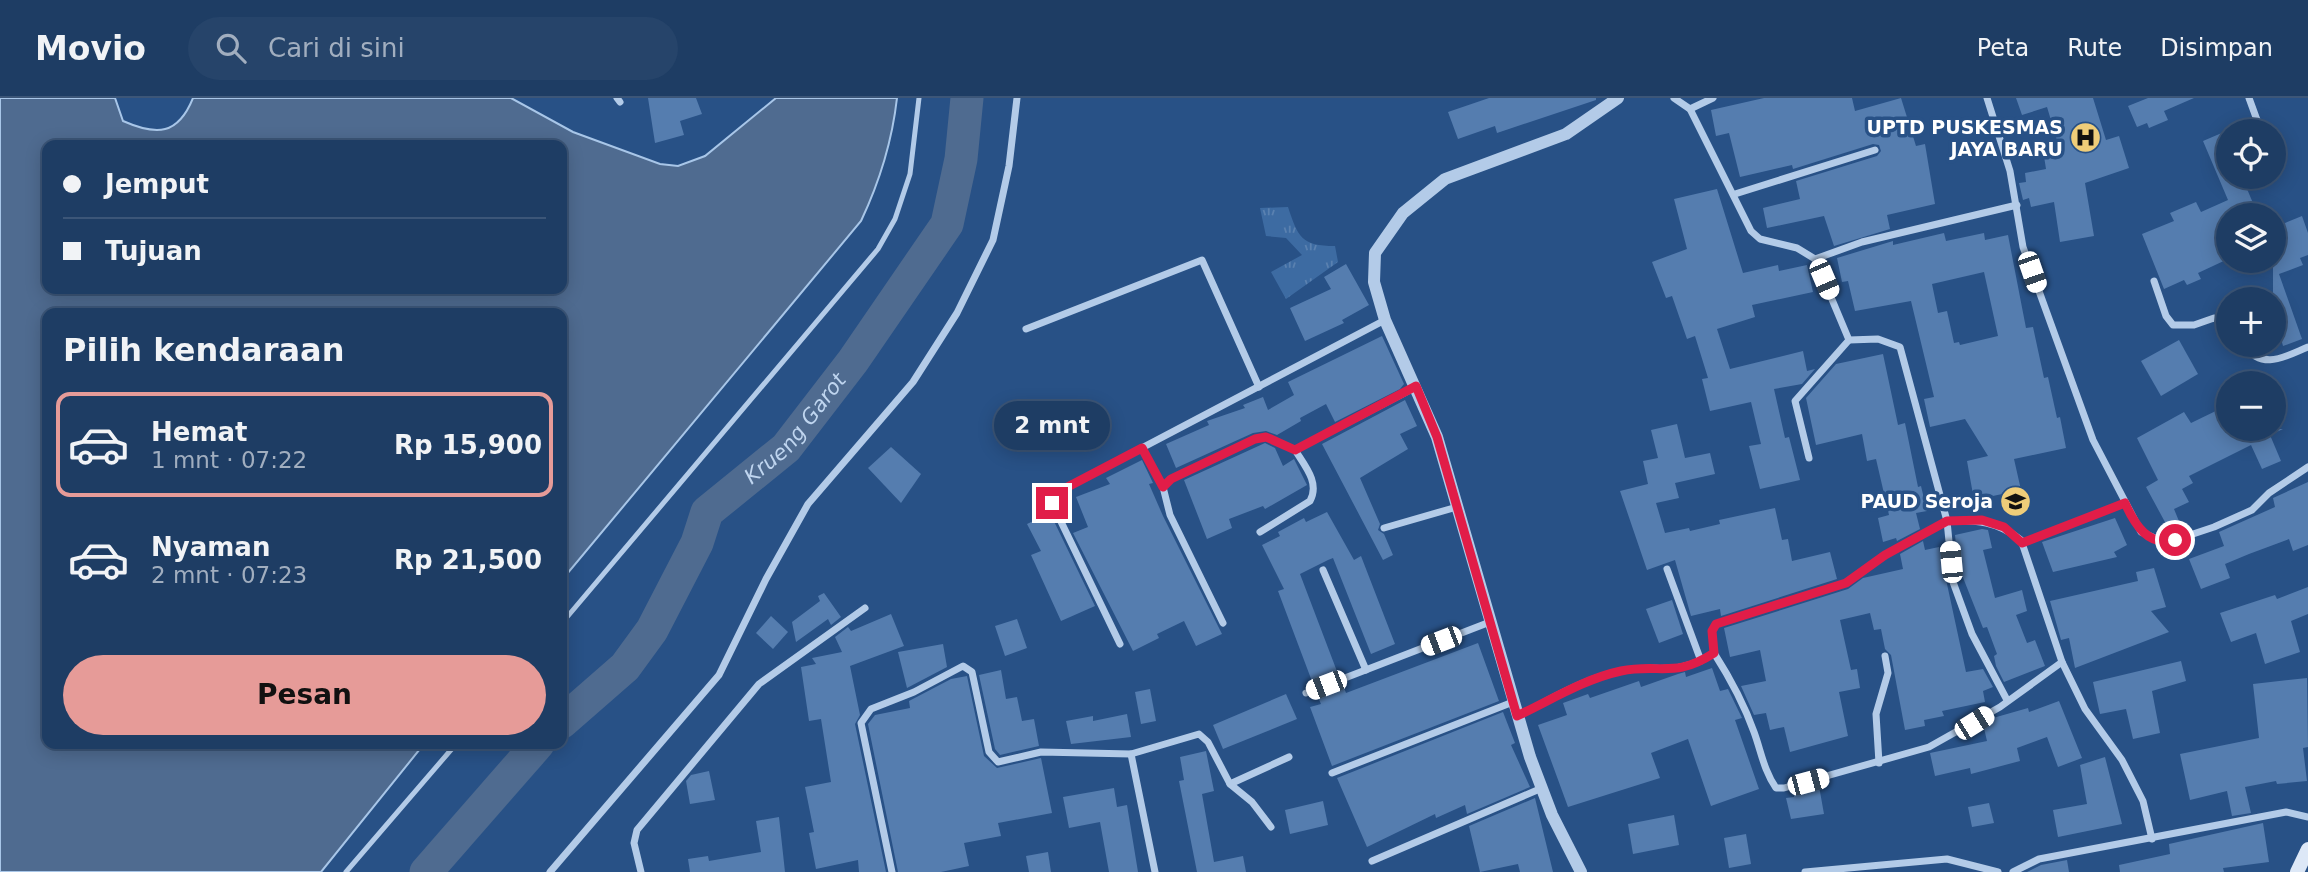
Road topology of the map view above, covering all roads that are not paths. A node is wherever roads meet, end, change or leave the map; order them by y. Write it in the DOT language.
graph roads {
  1 [pos="919,98"];
  2 [pos="1017,98"];
  3 [pos="1618,98"];
  4 [pos="1674,98"];
  5 [pos="1713,98"];
  6 [pos="1987,98"];
  7 [pos="2249,98"];
  8 [pos="1690,110"];
  9 [pos="2257,119"];
  10 [pos="1875,150"];
  11 [pos="1735,194"];
  12 [pos="2017,205"];
  13 [pos="1815,259"];
  14 [pos="2154,281"];
  15 [pos="2216,319"];
  16 [pos="1385,320"];
  17 [pos="1026,329"];
  18 [pos="1849,340"];
  19 [pos="2308,347"];
  20 [pos="2257,357"];
  21 [pos="1416,386"];
  22 [pos="1259,387"];
  23 [pos="1142,448"];
  24 [pos="1295,450"];
  25 [pos="1809,458"];
  26 [pos="2308,467"];
  27 [pos="1163,487"];
  28 [pos="2125,503"];
  29 [pos="1457,506"];
  30 [pos="1947,521"];
  31 [pos="1384,528"];
  32 [pos="1260,532"];
  33 [pos="2022,543"];
  34 [pos="1668,569"];
  35 [pos="1323,570"];
  36 [pos="865,608"];
  37 [pos="567,617"];
  38 [pos="1490,622"];
  39 [pos="1223,623"];
  40 [pos="1120,644"];
  41 [pos="1714,653"];
  42 [pos="1885,656"];
  43 [pos="1701,661"];
  44 [pos="2062,662"];
  45 [pos="1366,670"];
  46 [pos="1306,693"];
  47 [pos="2007,700"];
  48 [pos="1513,702"];
  49 [pos="1517,716"];
  50 [pos="452,749"];
  51 [pos="1131,754"];
  52 [pos="1289,757"];
  53 [pos="1879,763"];
  54 [pos="1332,773"];
  55 [pos="1230,785"];
  56 [pos="1542,788"];
  57 [pos="2308,817"];
  58 [pos="1271,827"];
  59 [pos="2152,839"];
  60 [pos="2308,849"];
  61 [pos="1372,861"];
  62 [pos="346,872"];
  63 [pos="550,872"];
  64 [pos="641,872"];
  65 [pos="892,872"];
  66 [pos="1155,872"];
  67 [pos="1581,872"];
  68 [pos="1805,872"];
  69 [pos="1998,872"];
  70 [pos="2013,872"];
  71 [pos="2297,872"];
  1 -- 37 [label="lane"];
  2 -- 63 [label="street"];
  3 -- 16 [label="street"];
  4 -- 8 [label="street"];
  5 -- 8 [label="street"];
  6 -- 12 [label="street"];
  7 -- 9 [label="street"];
  8 -- 11 [label="street"];
  10 -- 11 [label="street"];
  11 -- 13 [label="street"];
  12 -- 13 [label="street"];
  12 -- 28 [label="street"];
  13 -- 18 [label="street"];
  14 -- 15 [label="street"];
  16 -- 21 [label="street"];
  16 -- 22 [label="street"];
  17 -- 22 [label="street"];
  18 -- 25 [label="street"];
  18 -- 30 [label="street"];
  19 -- 20 [label="street"];
  21 -- 24 [label="street"];
  21 -- 29 [label="street"];
  22 -- 23 [label="street"];
  23 -- 27 [label="street"];
  23 -- 40 [label="street"];
  24 -- 27 [label="street"];
  24 -- 32 [label="street"];
  26 -- 28 [label="street"];
  27 -- 39 [label="street"];
  28 -- 33 [label="street"];
  29 -- 31 [label="street"];
  29 -- 38 [label="street"];
  30 -- 33 [label="street"];
  30 -- 41 [label="street"];
  30 -- 47 [label="street"];
  33 -- 44 [label="street"];
  34 -- 43 [label="street"];
  35 -- 45 [label="street"];
  36 -- 64 [label="street"];
  38 -- 45 [label="street"];
  38 -- 48 [label="street"];
  41 -- 43 [label="street"];
  41 -- 53 [label="street"];
  42 -- 53 [label="street"];
  43 -- 49 [label="street"];
  44 -- 47 [label="street"];
  44 -- 59 [label="street"];
  45 -- 46 [label="street"];
  47 -- 53 [label="street"];
  48 -- 49 [label="street"];
  48 -- 54 [label="street"];
  49 -- 56 [label="street"];
  50 -- 62 [label="lane"];
  51 -- 55 [label="street"];
  51 -- 65 [label="street"];
  51 -- 66 [label="street"];
  52 -- 55 [label="street"];
  55 -- 58 [label="street"];
  56 -- 61 [label="street"];
  56 -- 67 [label="street"];
  57 -- 59 [label="street"];
  59 -- 70 [label="street"];
  60 -- 71 [label="main road"];
  68 -- 69 [label="street"];
}
